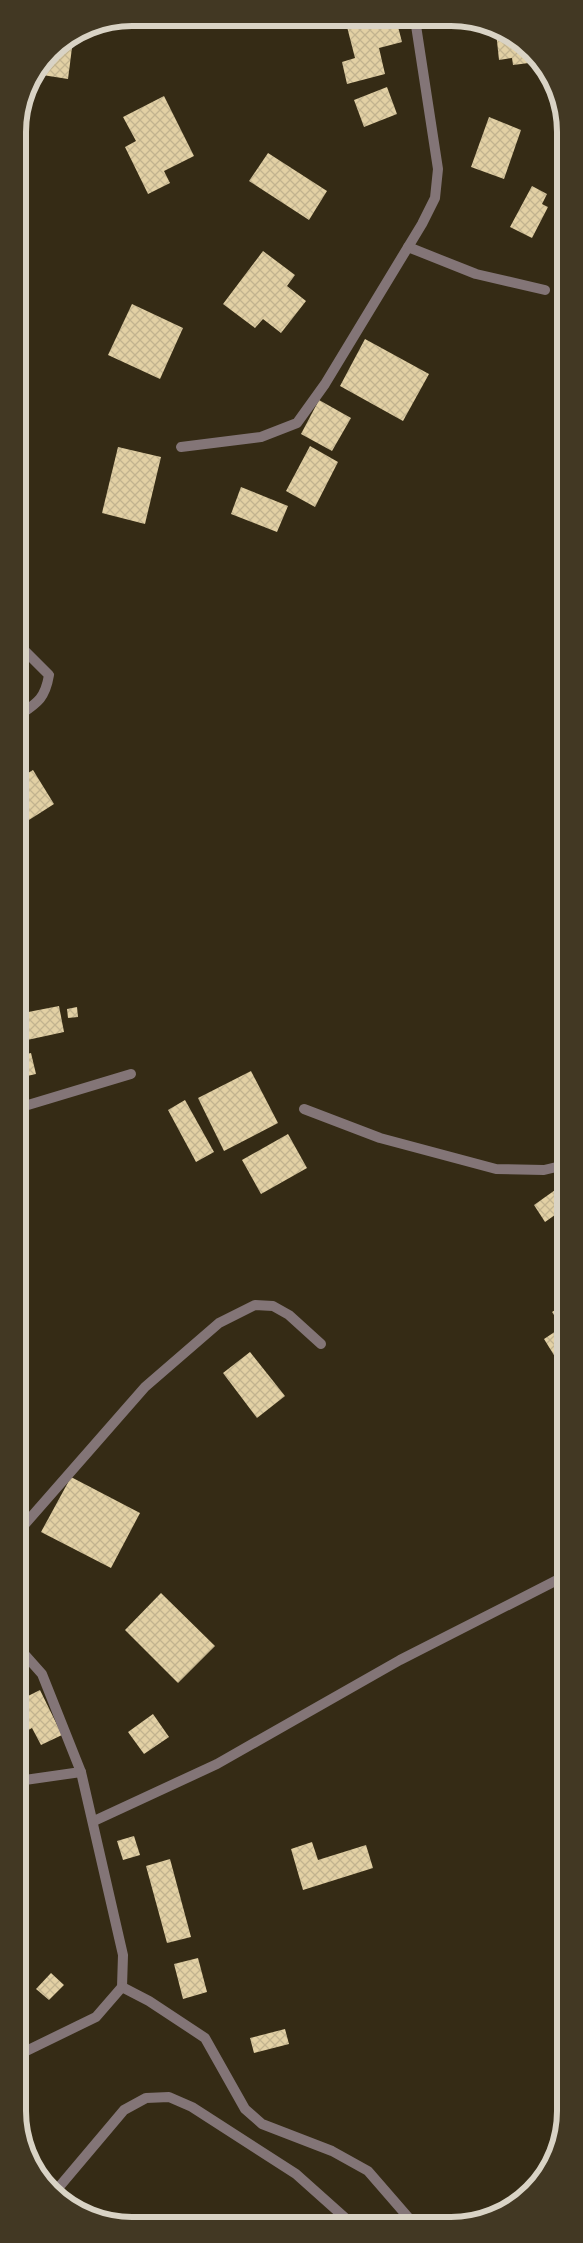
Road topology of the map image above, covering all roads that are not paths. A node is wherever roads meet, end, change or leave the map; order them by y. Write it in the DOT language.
graph roads {
  1 [pos="416,26"];
  2 [pos="408,247"];
  3 [pos="546,290"];
  4 [pos="181,447"];
  5 [pos="26,652"];
  6 [pos="26,711"];
  7 [pos="131,1074"];
  8 [pos="26,1106"];
  9 [pos="304,1110"];
  10 [pos="557,1167"];
  11 [pos="321,1344"];
  12 [pos="26,1523"];
  13 [pos="557,1580"];
  14 [pos="26,1656"];
  15 [pos="81,1772"];
  16 [pos="26,1780"];
  17 [pos="94,1821"];
  18 [pos="122,1987"];
  19 [pos="26,2051"];
  20 [pos="59,2187"];
  21 [pos="344,2217"];
  22 [pos="408,2217"];
  1 -- 2 [label="street"];
  2 -- 3 [label="street"];
  2 -- 4 [label="street"];
  5 -- 6 [label="street"];
  7 -- 8 [label="street"];
  9 -- 10 [label="street"];
  11 -- 12 [label="street"];
  13 -- 17 [label="street"];
  14 -- 15 [label="street"];
  15 -- 16 [label="street"];
  15 -- 17 [label="street"];
  17 -- 18 [label="street"];
  18 -- 19 [label="street"];
  18 -- 22 [label="street"];
  20 -- 21 [label="street"];
}
